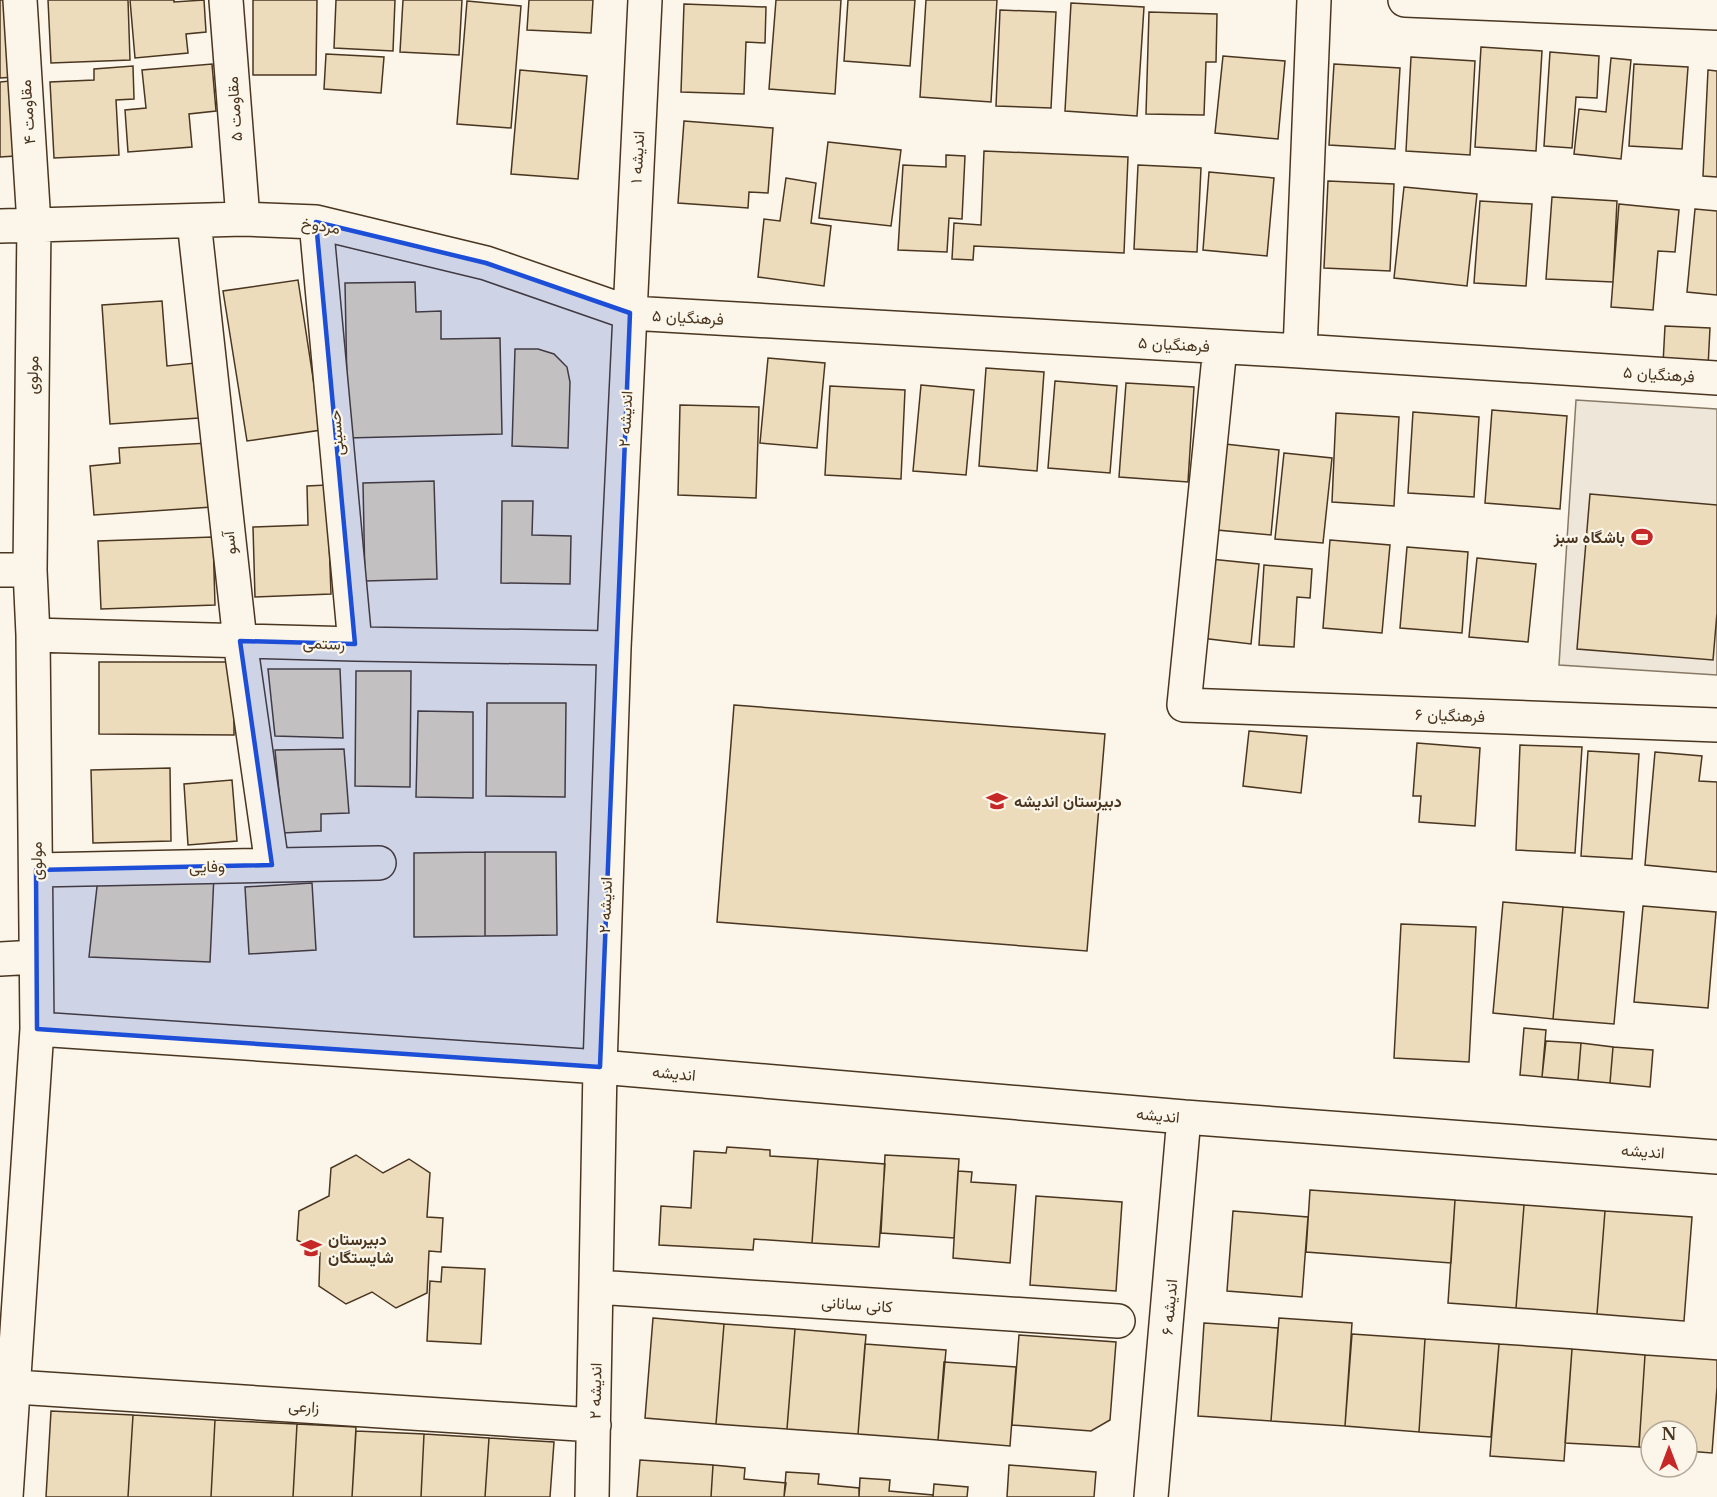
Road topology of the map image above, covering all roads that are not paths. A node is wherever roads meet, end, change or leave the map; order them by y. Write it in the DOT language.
graph roads {
  1 [pos="20,0"];
  2 [pos="226,0"];
  3 [pos="645,0"];
  4 [pos="1314,0"];
  5 [pos="1405,0"];
  6 [pos="1481,2"];
  7 [pos="1717,13"];
  8 [pos="243,219"];
  9 [pos="194,221"];
  10 [pos="316,222"];
  11 [pos="34,224"];
  12 [pos="0,226"];
  13 [pos="630,314"];
  14 [pos="1220,347"];
  15 [pos="1300,351"];
  16 [pos="1717,378"];
  17 [pos="15,570"];
  18 [pos="33,635"];
  19 [pos="240,641"];
  20 [pos="355,644"];
  21 [pos="614,648"];
  22 [pos="1717,725"];
  23 [pos="379,863"];
  24 [pos="272,865"];
  25 [pos="36,870"];
  26 [pos="36,957"];
  27 [pos="0,959"];
  28 [pos="37,1029"];
  29 [pos="600,1067"];
  30 [pos="1184,1117"];
  31 [pos="1717,1157"];
  32 [pos="13,1195"];
  33 [pos="596,1287"];
  34 [pos="1118,1322"];
  35 [pos="7,1386"];
  36 [pos="594,1425"];
  37 [pos="6,1497"];
  38 [pos="592,1497"];
  39 [pos="1151,1497"];
  1 -- 11 [label="street, مقاومت ۴"];
  2 -- 8 [label="street, مقاومت ۵"];
  3 -- 13 [label="street, اندیشه ۱"];
  4 -- 15 [label="street"];
  5 -- 6 [label="street"];
  6 -- 7 [label="street"];
  8 -- 9 [label="street, مردوخ"];
  8 -- 10 [label="street, مردوخ"];
  9 -- 11 [label="street, مردوخ"];
  9 -- 19 [label="street, آسو"];
  10 -- 13 [label="street, مردوخ"];
  10 -- 20 [label="street, حسینی"];
  11 -- 12 [label="street, مردوخ"];
  11 -- 17 [label="street, مولوی"];
  13 -- 14 [label="street, فرهنگیان ۵"];
  13 -- 21 [label="street, اندیشه ۲"];
  14 -- 15 [label="street, فرهنگیان ۵"];
  14 -- 22 [label="street, فرهنگیان ۶"];
  15 -- 16 [label="street, فرهنگیان ۵"];
  17 -- 18 [label="street, مولوی"];
  18 -- 19 [label="street, رستمی"];
  18 -- 25 [label="street, مولوی"];
  19 -- 20 [label="street, رستمی"];
  19 -- 24 [label="street, آسو"];
  20 -- 21 [label="street, رستمی"];
  21 -- 29 [label="street, اندیشه ۲"];
  23 -- 24 [label="street, وفایی"];
  24 -- 25 [label="street, وفایی"];
  25 -- 26 [label="street, مولوی"];
  26 -- 27 [label="street"];
  26 -- 28 [label="street, مولوی"];
  28 -- 29 [label="street, اندیشه"];
  28 -- 32 [label="street, مولوی"];
  29 -- 30 [label="street, اندیشه"];
  29 -- 33 [label="street, اندیشه ۲"];
  30 -- 31 [label="street, اندیشه"];
  30 -- 39 [label="street, اندیشه ۶"];
  32 -- 35 [label="street, مولوی"];
  33 -- 34 [label="street, کانی سانانی"];
  33 -- 36 [label="street, اندیشه ۲"];
  35 -- 36 [label="street, زارعی"];
  35 -- 37 [label="street, مولوی"];
  36 -- 38 [label="street, اندیشه ۲"];
}
